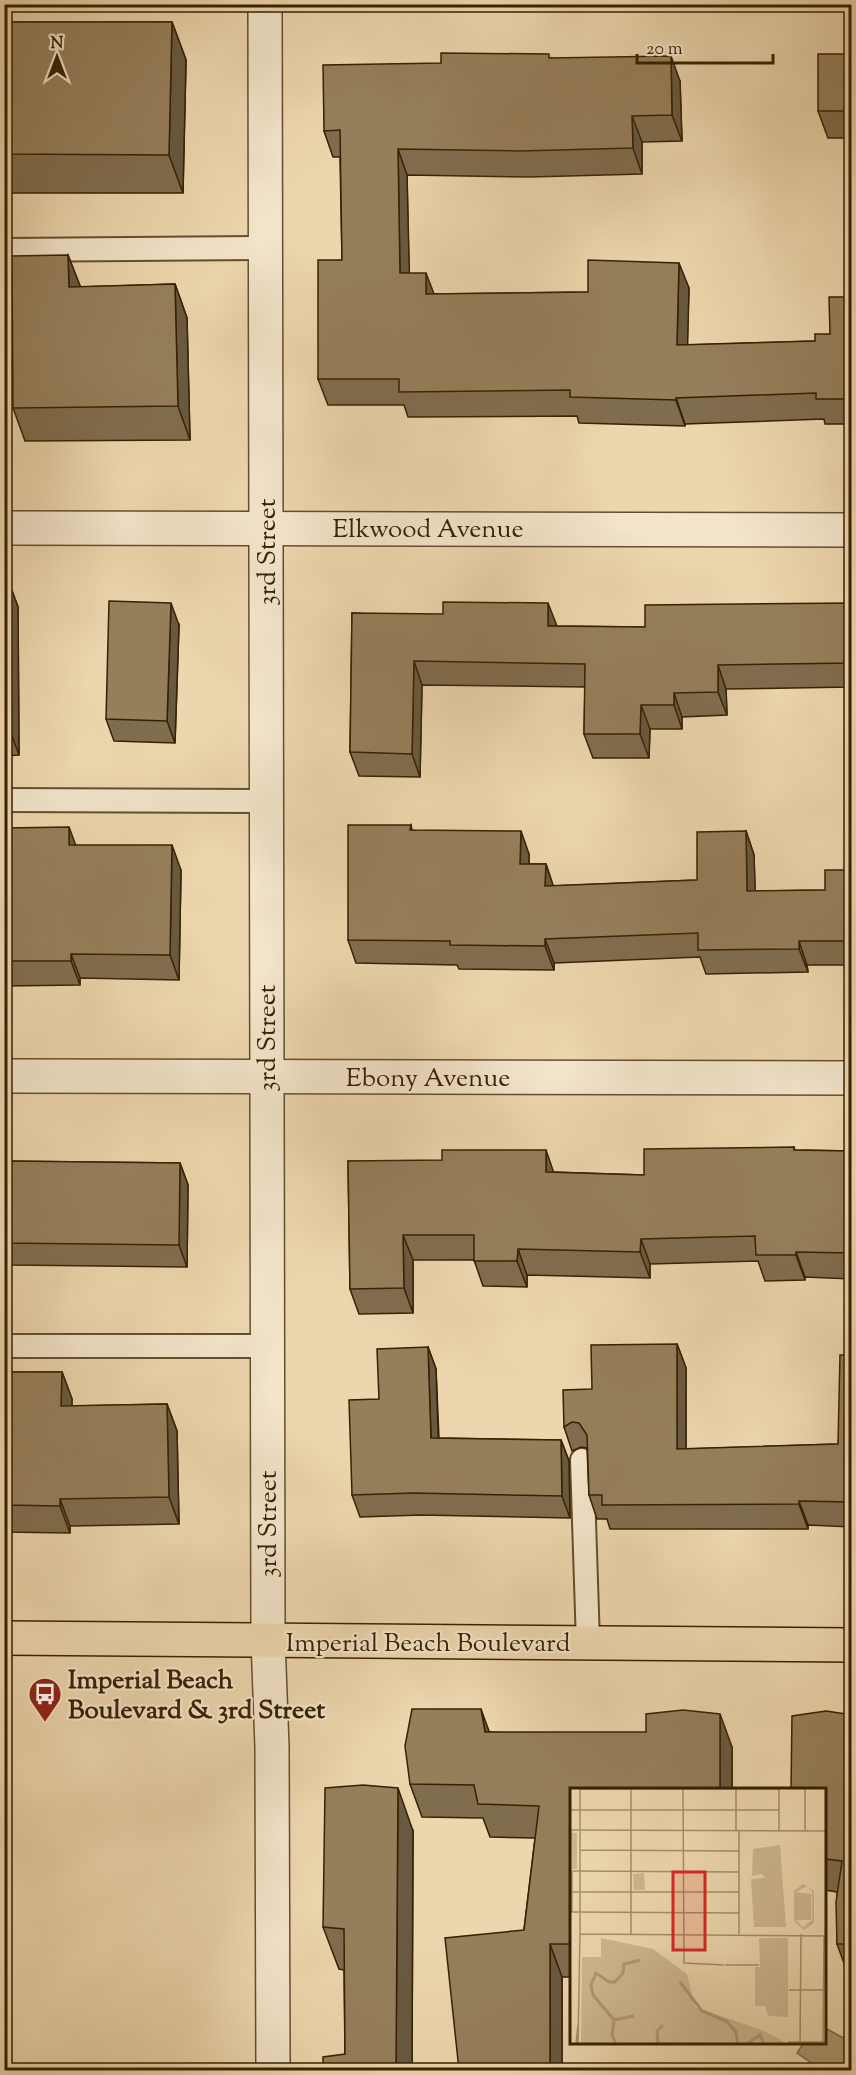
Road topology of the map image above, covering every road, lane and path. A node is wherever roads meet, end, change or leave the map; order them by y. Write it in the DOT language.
graph roads {
  1 [pos="265,4"];
  2 [pos="265,248"];
  3 [pos="4,250"];
  4 [pos="4,528"];
  5 [pos="266,528"];
  6 [pos="852,530"];
  7 [pos="4,800"];
  8 [pos="266,801"];
  9 [pos="4,1076"];
  10 [pos="266,1077"];
  11 [pos="852,1078"];
  12 [pos="4,1346"];
  13 [pos="267,1346"];
  14 [pos="582,1460"];
  15 [pos="4,1638"];
  16 [pos="267,1640"];
  17 [pos="588,1643"];
  18 [pos="852,1645"];
  19 [pos="273,2070"];
  1 -- 2 [label="street, 3rd Street"];
  2 -- 3 [label="lane"];
  2 -- 5 [label="street, 3rd Street"];
  4 -- 5 [label="street, Elkwood Avenue"];
  5 -- 6 [label="street, Elkwood Avenue"];
  5 -- 8 [label="street, 3rd Street"];
  7 -- 8 [label="lane"];
  8 -- 10 [label="street, 3rd Street"];
  9 -- 10 [label="street, Ebony Avenue"];
  10 -- 11 [label="street, Ebony Avenue"];
  10 -- 13 [label="street, 3rd Street"];
  12 -- 13 [label="lane"];
  13 -- 16 [label="street, 3rd Street"];
  14 -- 17 [label="lane"];
  15 -- 16 [label="main road, Imperial Beach Boulevard"];
  16 -- 17 [label="main road, Imperial Beach Boulevard"];
  16 -- 19 [label="street, 3rd Street"];
  17 -- 18 [label="main road, Imperial Beach Boulevard"];
}
